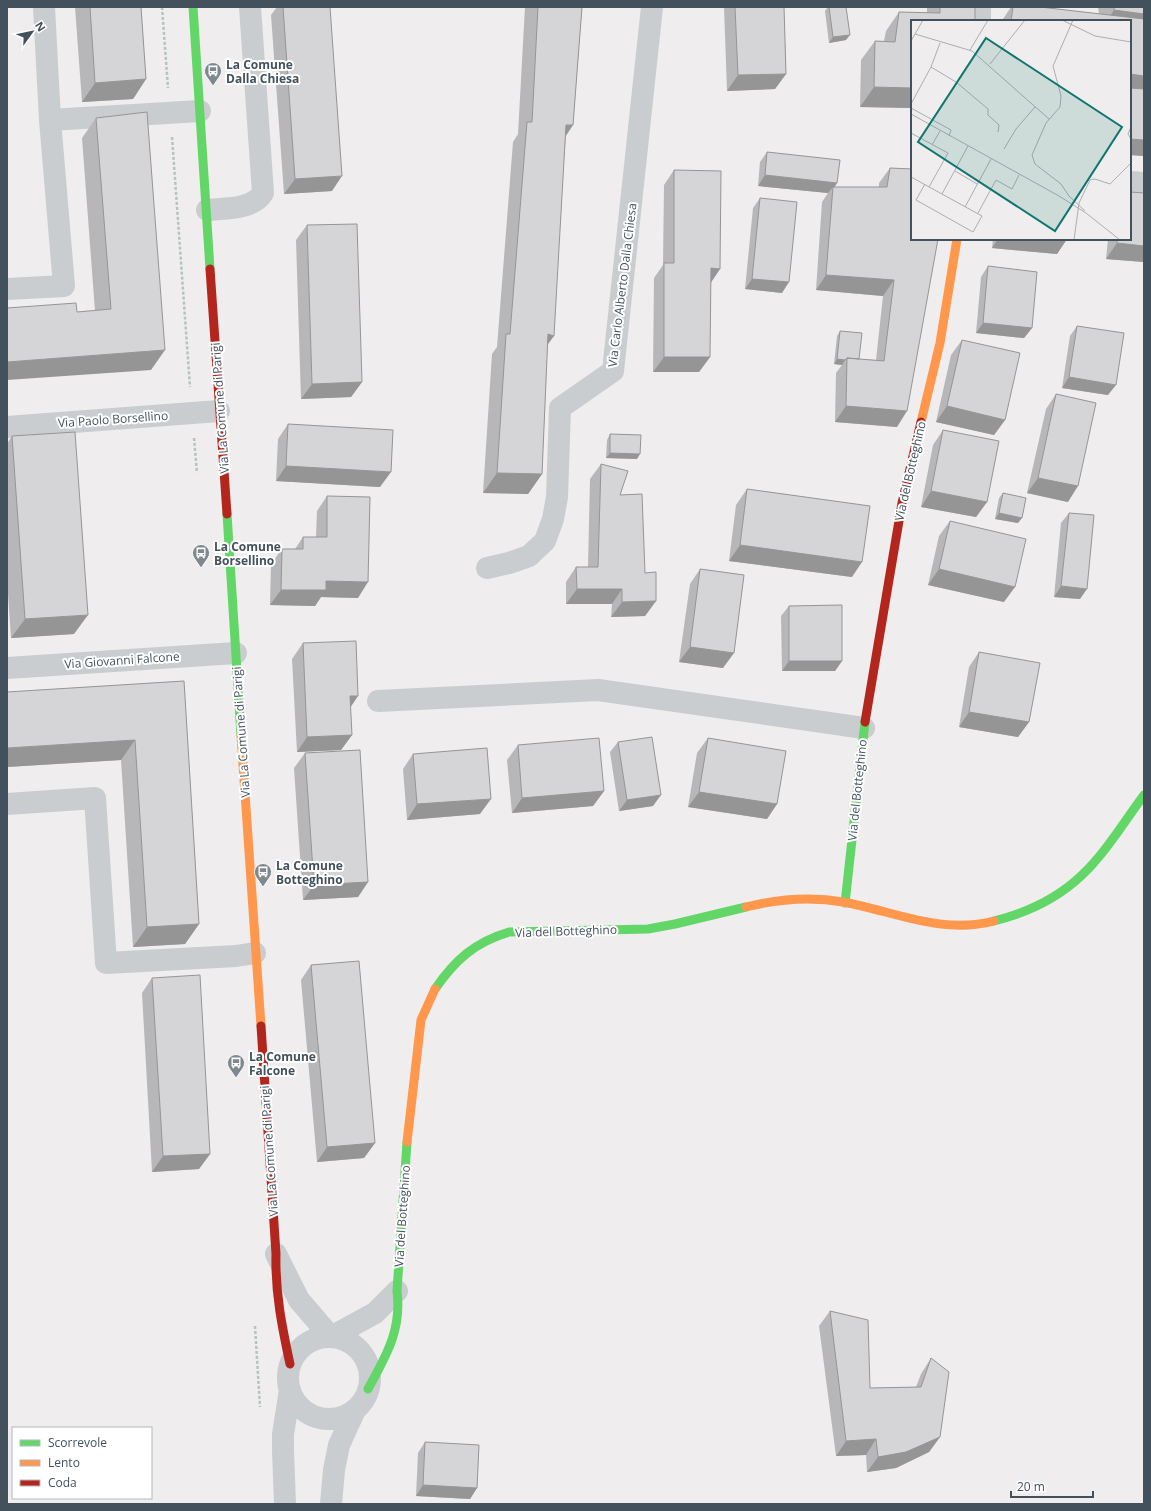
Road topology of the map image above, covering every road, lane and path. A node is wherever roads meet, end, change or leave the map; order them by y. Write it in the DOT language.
graph roads {
  1 [pos="44,7"];
  2 [pos="193,7"];
  3 [pos="250,7"];
  4 [pos="652,7"];
  5 [pos="980,7"];
  6 [pos="980,20"];
  7 [pos="200,111"];
  8 [pos="50,120"];
  9 [pos="1131,182"];
  10 [pos="1144,183"];
  11 [pos="207,210"];
  12 [pos="956,240"];
  13 [pos="7,289"];
  14 [pos="219,411"];
  15 [pos="7,427"];
  16 [pos="487,568"];
  17 [pos="236,653"];
  18 [pos="7,668"];
  19 [pos="378,701"];
  20 [pos="864,728"];
  21 [pos="1144,795"];
  22 [pos="7,804"];
  23 [pos="845,903"];
  24 [pos="255,953"];
  25 [pos="276,1254"];
  26 [pos="397,1291"];
  27 [pos="332,1336"];
  28 [pos="290,1364"];
  29 [pos="368,1389"];
  30 [pos="290,1390"];
  31 [pos="355,1410"];
  32 [pos="285,1504"];
  33 [pos="331,1504"];
  1 -- 8 [label="street"];
  2 -- 7 [label="street, Via La Comune di Parigi"];
  3 -- 11 [label="street"];
  4 -- 16 [label="street, Via Carlo Alberto Dalla Chiesa"];
  5 -- 6 [label="street"];
  7 -- 8 [label="street"];
  7 -- 11 [label="street, Via La Comune di Parigi"];
  8 -- 13 [label="street"];
  9 -- 10 [label="street"];
  11 -- 14 [label="street, Via La Comune di Parigi"];
  12 -- 20 [label="street, Via del Botteghino"];
  14 -- 15 [label="street, Via Paolo Borsellino"];
  14 -- 17 [label="street, Via La Comune di Parigi"];
  17 -- 18 [label="street, Via Giovanni Falcone"];
  17 -- 24 [label="street, Via La Comune di Parigi"];
  19 -- 20 [label="street, Via del Botteghino"];
  20 -- 23 [label="street, Via del Botteghino"];
  21 -- 23 [label="street"];
  22 -- 24 [label="street"];
  23 -- 26 [label="street, Via del Botteghino"];
  24 -- 25 [label="street, Via La Comune di Parigi"];
  25 -- 27 [label="street, Via La Comune di Parigi"];
  25 -- 28 [label="street, Via La Comune di Parigi"];
  26 -- 27 [label="street"];
  26 -- 29 [label="street, Via del Botteghino"];
  27 -- 28 [label="street"];
  27 -- 29 [label="street, Via del Botteghino"];
  28 -- 30 [label="street"];
  29 -- 31 [label="street, Via del Botteghino"];
  30 -- 31 [label="street"];
  30 -- 32 [label="street"];
  31 -- 33 [label="street, Via del Botteghino"];
}
